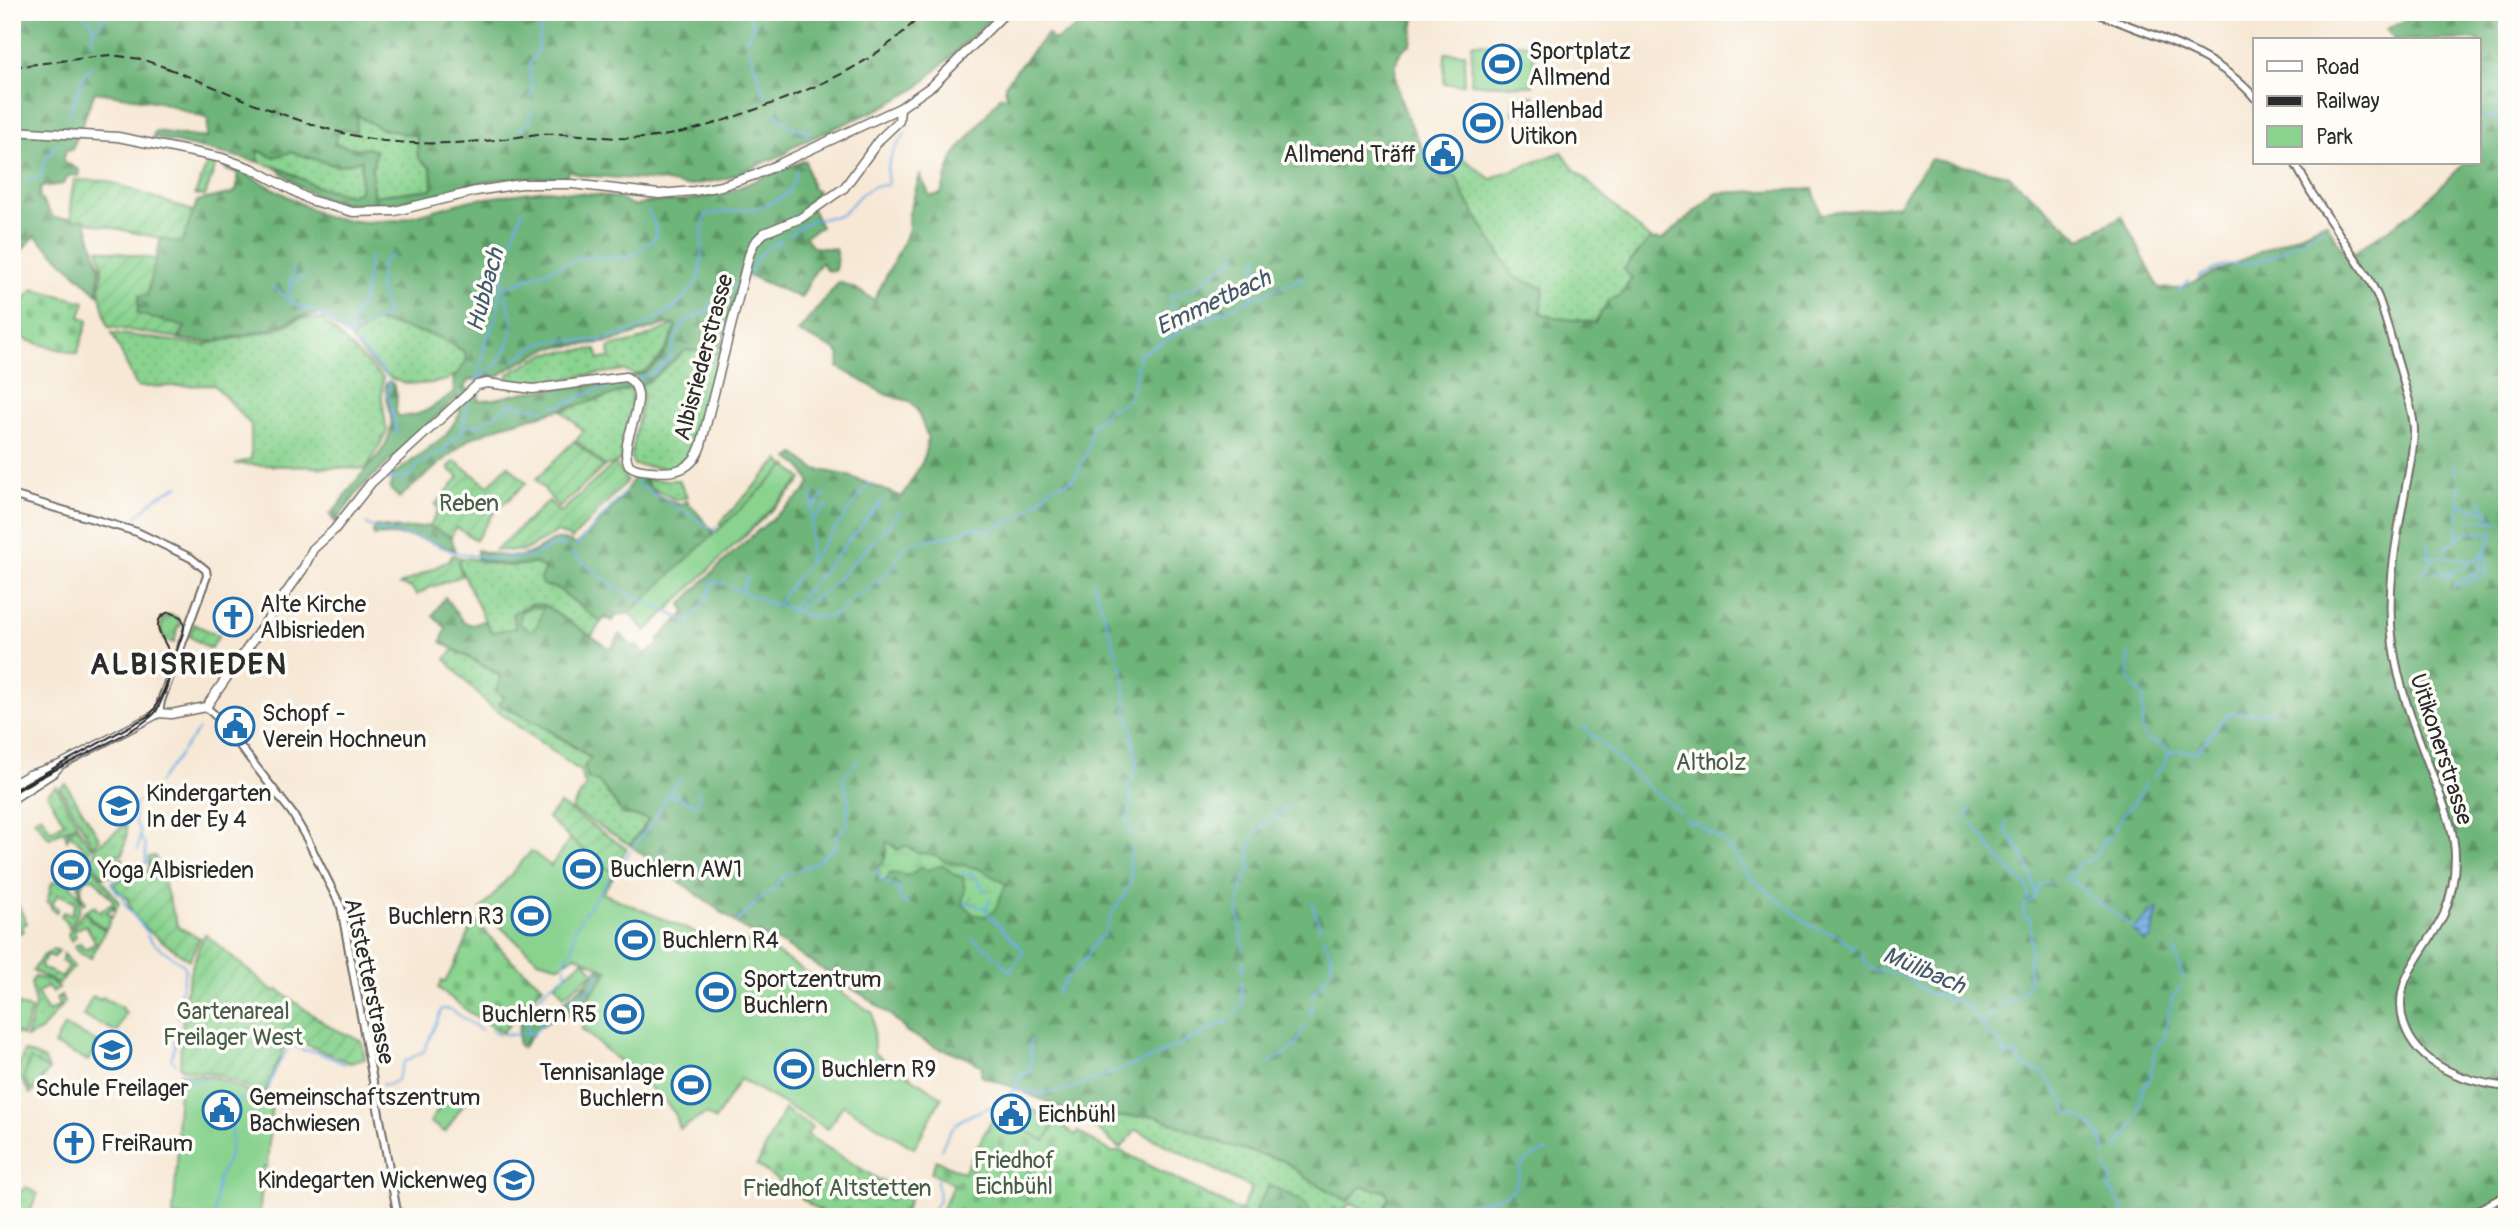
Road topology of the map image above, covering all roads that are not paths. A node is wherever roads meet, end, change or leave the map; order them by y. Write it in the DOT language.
graph roads {
  1 [pos="1006,12"];
  2 [pos="2094,12"];
  3 [pos="2253,96"];
  4 [pos="900,108"];
  5 [pos="12,131"];
  6 [pos="2296,164"];
  7 [pos="12,495"];
  8 [pos="206,707"];
  9 [pos="159,713"];
  10 [pos="60,765"];
  11 [pos="12,785"];
  12 [pos="12,799"];
  13 [pos="2507,1087"];
  14 [pos="2507,1195"];
  15 [pos="398,1217"];
  16 [pos="2463,1217"];
  1 -- 4 [label="main road"];
  2 -- 3 [label="street"];
  4 -- 5 [label="main road"];
  4 -- 8 [label="main road, Albisriederstrasse"];
  6 -- 13 [label="street, Uitikonerstrasse"];
  7 -- 9 [label="street"];
  8 -- 9 [label="main road"];
  8 -- 15 [label="street, Altstetterstrasse"];
  9 -- 10 [label="main road"];
  10 -- 11 [label="main road"];
  10 -- 12 [label="main road"];
  14 -- 16 [label="street"];
}
